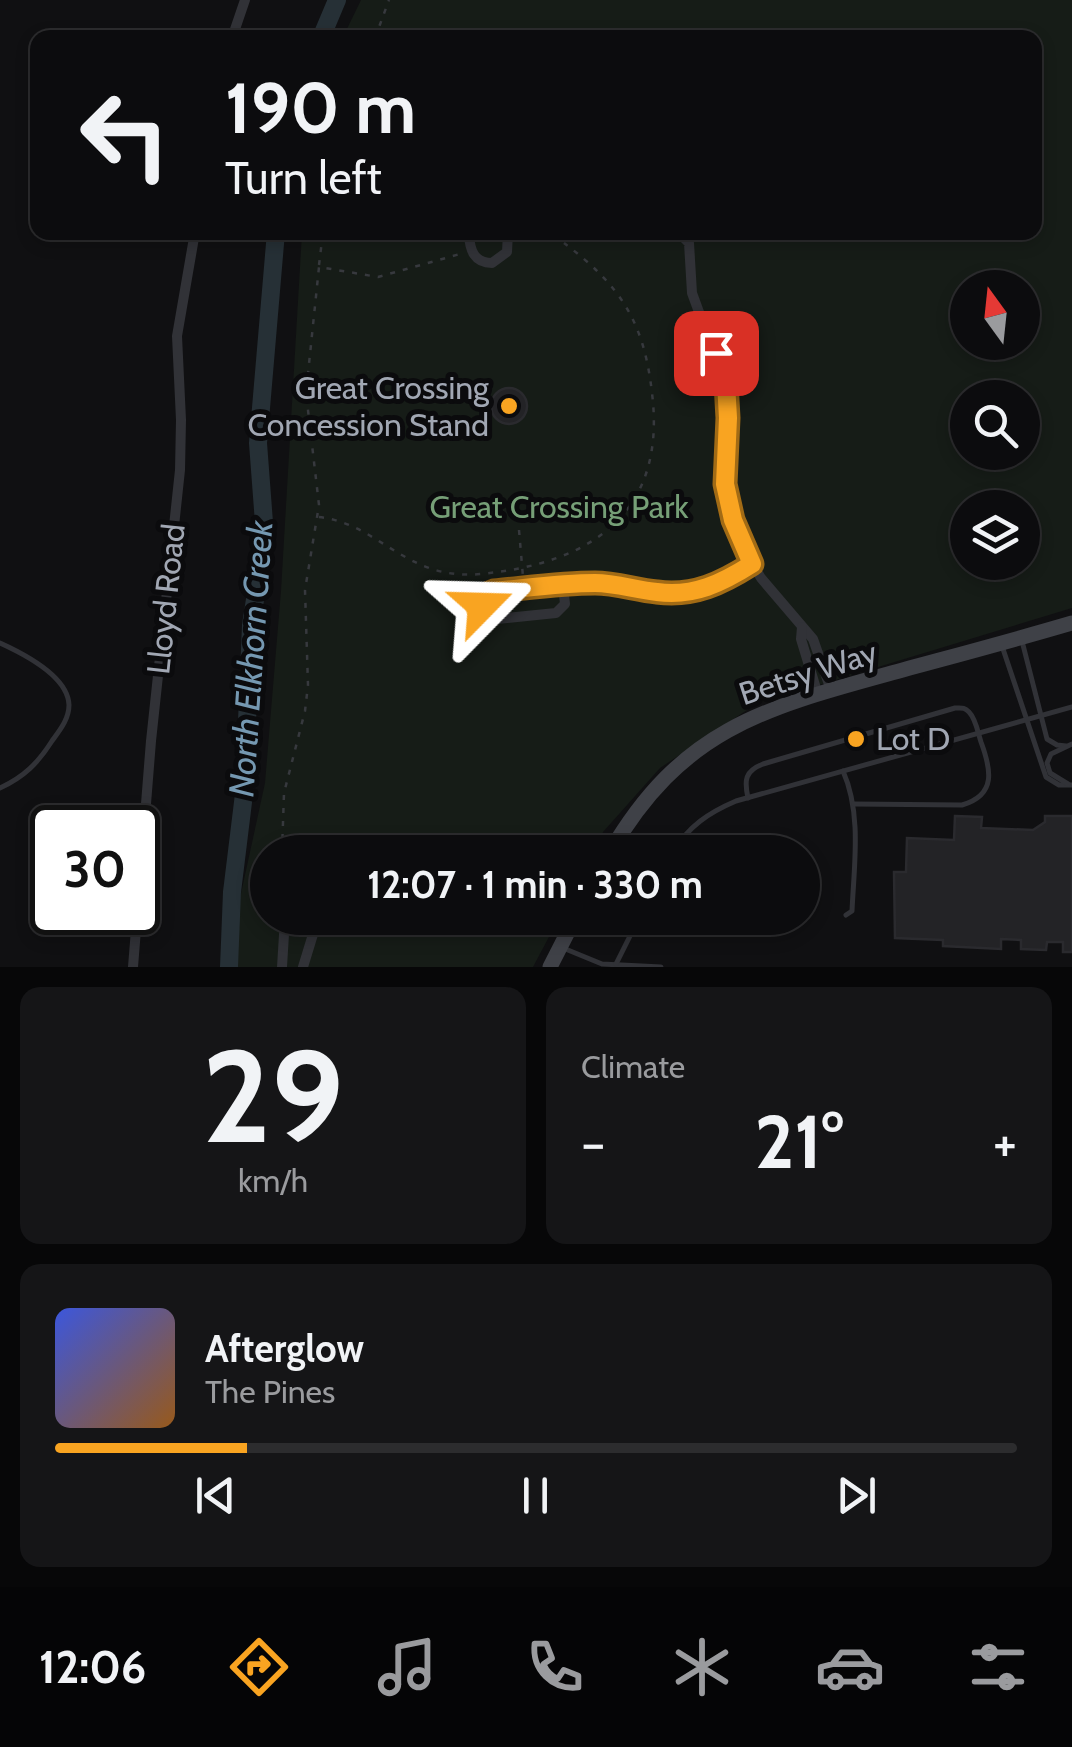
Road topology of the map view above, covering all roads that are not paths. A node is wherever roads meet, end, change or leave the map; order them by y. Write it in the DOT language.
graph roads {
  1 [pos="245,0"];
  2 [pos="235,30"];
  3 [pos="194,240"];
  4 [pos="470,240"];
  5 [pos="508,240"];
  6 [pos="686,240"];
  7 [pos="752,564"];
  8 [pos="563,585"];
  9 [pos="1072,623"];
  10 [pos="1021,638"];
  11 [pos="0,643"];
  12 [pos="1001,643"];
  13 [pos="824,692"];
  14 [pos="1072,708"];
  15 [pos="1043,715"];
  16 [pos="1026,720"];
  17 [pos="978,733"];
  18 [pos="1069,745"];
  19 [pos="844,771"];
  20 [pos="1072,785"];
  21 [pos="0,788"];
  22 [pos="748,798"];
  23 [pos="854,804"];
  24 [pos="620,835"];
  25 [pos="686,835"];
  26 [pos="846,915"];
  27 [pos="284,935"];
  28 [pos="313,935"];
  29 [pos="566,935"];
  30 [pos="631,935"];
  31 [pos="560,946"];
  32 [pos="615,965"];
  33 [pos="134,967"];
  34 [pos="282,967"];
  35 [pos="304,967"];
  36 [pos="550,967"];
  37 [pos="661,967"];
  1 -- 2 [label="street"];
  3 -- 33 [label="street, Lloyd Road"];
  4 -- 5 [label="street"];
  6 -- 7 [label="street"];
  7 -- 8 [label="street"];
  7 -- 13 [label="street"];
  8 -- 8 [label="street"];
  9 -- 10 [label="street, Betsy Way"];
  10 -- 12 [label="street, Betsy Way"];
  10 -- 15 [label="lane"];
  11 -- 21 [label="lane"];
  12 -- 13 [label="street, Betsy Way"];
  12 -- 16 [label="lane"];
  13 -- 24 [label="street, Betsy Way"];
  14 -- 15 [label="lane"];
  15 -- 16 [label="lane"];
  15 -- 18 [label="lane"];
  16 -- 17 [label="lane"];
  16 -- 20 [label="lane"];
  17 -- 19 [label="lane"];
  17 -- 22 [label="lane"];
  17 -- 23 [label="lane"];
  18 -- 20 [label="lane"];
  19 -- 22 [label="lane"];
  19 -- 23 [label="lane"];
  22 -- 25 [label="lane"];
  23 -- 26 [label="lane"];
  27 -- 34 [label="street"];
  28 -- 35 [label="street"];
  29 -- 31 [label="street"];
  30 -- 32 [label="lane"];
  31 -- 32 [label="lane"];
  31 -- 36 [label="street"];
  32 -- 37 [label="lane"];
}
